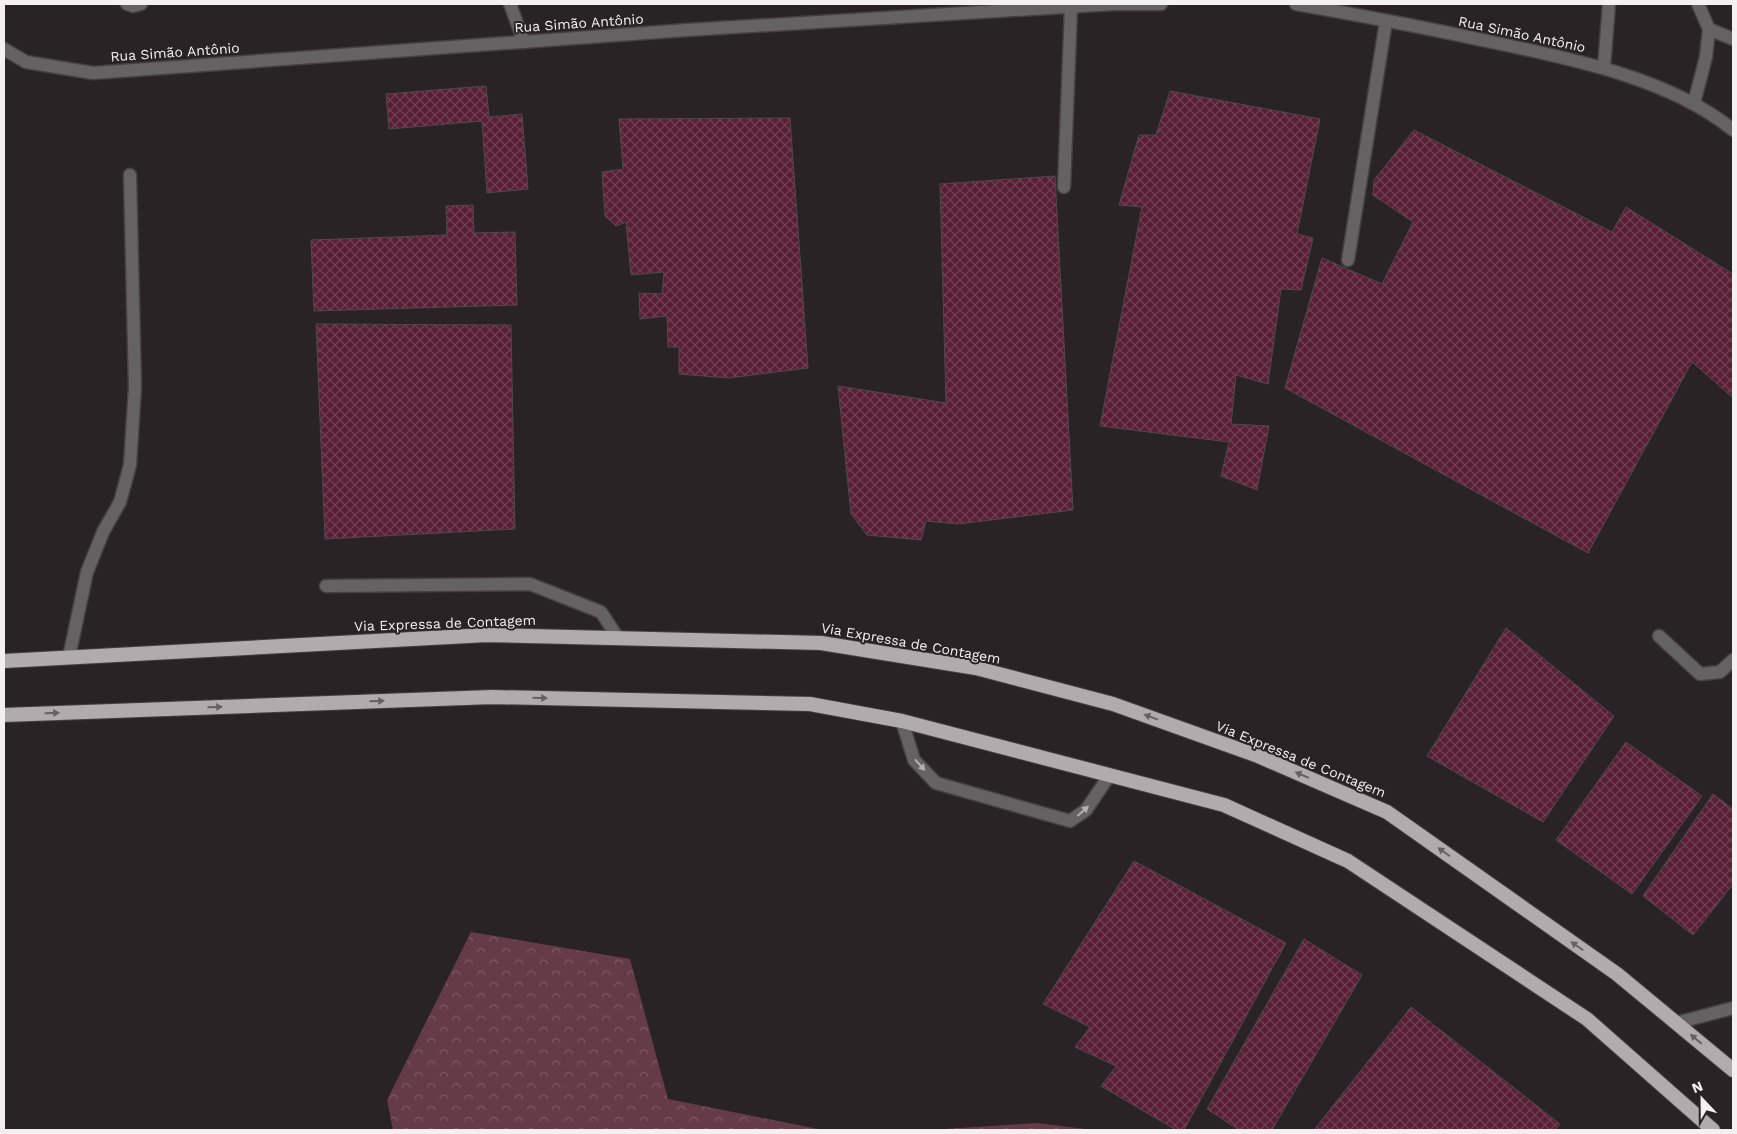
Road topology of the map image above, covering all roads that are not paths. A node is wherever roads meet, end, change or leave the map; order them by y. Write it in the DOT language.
graph roads {
  1 [pos="127,4"];
  2 [pos="141,4"];
  3 [pos="510,4"];
  4 [pos="1161,4"];
  5 [pos="1296,4"];
  6 [pos="1610,4"];
  7 [pos="1698,4"];
  8 [pos="1071,7"];
  9 [pos="1386,20"];
  10 [pos="1710,28"];
  11 [pos="1733,39"];
  12 [pos="524,42"];
  13 [pos="4,49"];
  14 [pos="1604,68"];
  15 [pos="1694,103"];
  16 [pos="1732,128"];
  17 [pos="130,175"];
  18 [pos="1064,187"];
  19 [pos="1348,260"];
  20 [pos="326,586"];
  21 [pos="1658,636"];
  22 [pos="618,638"];
  23 [pos="69,657"];
  24 [pos="1733,660"];
  25 [pos="4,661"];
  26 [pos="4,715"];
  27 [pos="902,721"];
  28 [pos="1109,776"];
  29 [pos="1732,1007"];
  30 [pos="1676,1023"];
  31 [pos="1733,1070"];
  32 [pos="1713,1130"];
  1 -- 2 [label="street"];
  3 -- 12 [label="street"];
  4 -- 8 [label="street, Rua Simão Antônio"];
  5 -- 9 [label="street, Rua Simão Antônio"];
  6 -- 14 [label="street"];
  7 -- 10 [label="street"];
  8 -- 12 [label="street, Rua Simão Antônio"];
  8 -- 18 [label="street"];
  9 -- 14 [label="street, Rua Simão Antônio"];
  9 -- 19 [label="street"];
  10 -- 11 [label="street"];
  10 -- 15 [label="street"];
  12 -- 13 [label="street, Rua Simão Antônio"];
  14 -- 15 [label="street, Rua Simão Antônio"];
  15 -- 16 [label="street, Rua Simão Antônio"];
  17 -- 23 [label="street"];
  20 -- 22 [label="street"];
  21 -- 24 [label="street"];
  22 -- 23 [label="highway, Via Expressa de Contagem"];
  30 -- 22 [label="highway, Via Expressa de Contagem, one-way"];
  23 -- 25 [label="highway, Via Expressa de Contagem"];
  26 -- 27 [label="highway, one-way"];
  27 -- 28 [label="highway"];
  27 -- 28 [label="street, one-way"];
  28 -- 32 [label="highway"];
  29 -- 30 [label="street"];
  31 -- 30 [label="highway, Via Expressa de Contagem, one-way"];
}
